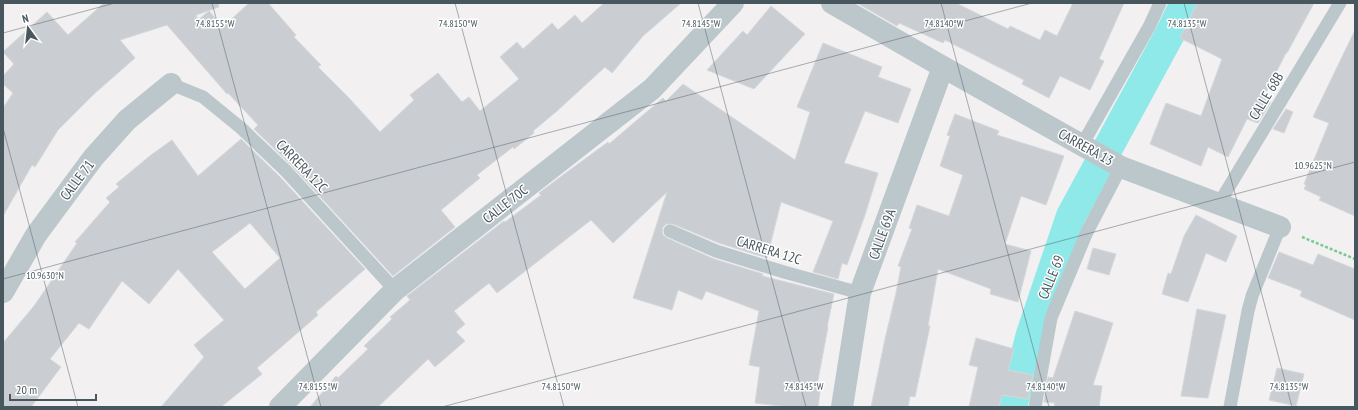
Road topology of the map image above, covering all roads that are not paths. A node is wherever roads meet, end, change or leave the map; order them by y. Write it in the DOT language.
graph roads {
  1 [pos="733,3"];
  2 [pos="832,3"];
  3 [pos="1160,3"];
  4 [pos="1340,3"];
  5 [pos="943,67"];
  6 [pos="171,84"];
  7 [pos="1084,147"];
  8 [pos="1117,165"];
  9 [pos="1218,205"];
  10 [pos="1280,227"];
  11 [pos="670,231"];
  12 [pos="395,290"];
  13 [pos="3,292"];
  14 [pos="860,293"];
  15 [pos="280,407"];
  16 [pos="842,407"];
  17 [pos="1035,407"];
  18 [pos="1230,407"];
  1 -- 12 [label="street, CALLE 70C"];
  2 -- 5 [label="street, CARRERA 13"];
  3 -- 7 [label="lane"];
  4 -- 9 [label="lane, CALLE 68B"];
  5 -- 7 [label="street, CARRERA 13"];
  5 -- 14 [label="street, CALLE 69A"];
  6 -- 12 [label="lane, CARRERA 12C"];
  6 -- 13 [label="street, CALLE 71"];
  7 -- 8 [label="street, CARRERA 13"];
  8 -- 9 [label="street, CARRERA 13"];
  8 -- 17 [label="lane, CALLE 69"];
  9 -- 10 [label="street, CARRERA 13"];
  10 -- 18 [label="lane"];
  11 -- 14 [label="lane, CARRERA 12C"];
  12 -- 15 [label="street, CALLE 70C"];
  14 -- 16 [label="street, CALLE 69A"];
}
